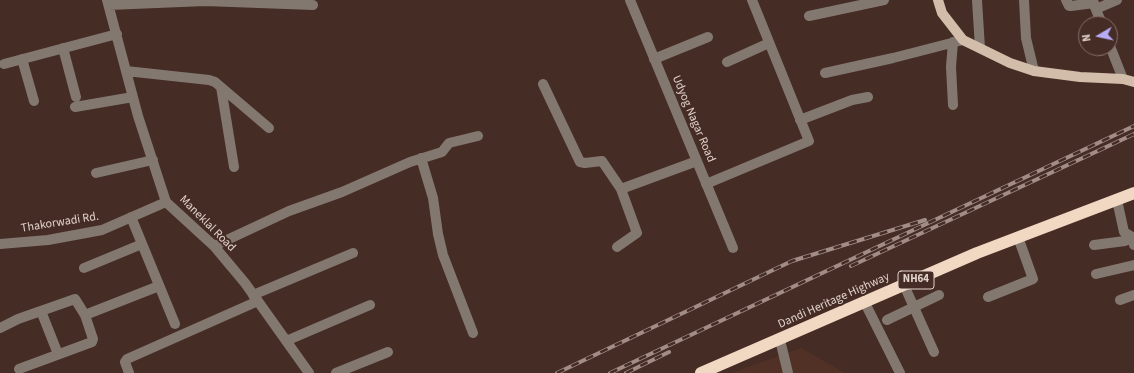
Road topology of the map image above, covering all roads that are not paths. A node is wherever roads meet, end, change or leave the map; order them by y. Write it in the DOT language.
graph roads {
  1 [pos="205,0"];
  2 [pos="630,0"];
  3 [pos="752,0"];
  4 [pos="884,0"];
  5 [pos="938,0"];
  6 [pos="977,0"];
  7 [pos="1024,0"];
  8 [pos="1066,0"];
  9 [pos="1117,0"];
  10 [pos="108,2"];
  11 [pos="1094,4"];
  12 [pos="313,5"];
  13 [pos="838,5"];
  14 [pos="809,16"];
  15 [pos="1099,16"];
  16 [pos="117,34"];
  17 [pos="708,37"];
  18 [pos="958,41"];
  19 [pos="769,43"];
  20 [pos="63,48"];
  21 [pos="980,48"];
  22 [pos="1114,56"];
  23 [pos="22,59"];
  24 [pos="654,59"];
  25 [pos="727,62"];
  26 [pos="4,64"];
  27 [pos="126,71"];
  28 [pos="1034,71"];
  29 [pos="825,73"];
  30 [pos="1123,79"];
  31 [pos="1134,82"];
  32 [pos="543,84"];
  33 [pos="222,87"];
  34 [pos="133,97"];
  35 [pos="868,97"];
  36 [pos="34,101"];
  37 [pos="953,105"];
  38 [pos="800,120"];
  39 [pos="269,128"];
  40 [pos="478,136"];
  41 [pos="421,158"];
  42 [pos="153,160"];
  43 [pos="697,161"];
  44 [pos="234,167"];
  45 [pos="96,173"];
  46 [pos="706,184"];
  47 [pos="621,189"];
  48 [pos="1134,194"];
  49 [pos="1117,200"];
  50 [pos="166,202"];
  51 [pos="131,217"];
  52 [pos="1018,237"];
  53 [pos="1133,240"];
  54 [pos="0,244"];
  55 [pos="142,244"];
  56 [pos="1094,245"];
  57 [pos="214,246"];
  58 [pos="617,246"];
  59 [pos="733,248"];
  60 [pos="353,253"];
  61 [pos="1134,265"];
  62 [pos="84,268"];
  63 [pos="1096,274"];
  64 [pos="904,285"];
  65 [pos="159,286"];
  66 [pos="939,295"];
  67 [pos="1134,296"];
  68 [pos="988,297"];
  69 [pos="255,298"];
  70 [pos="1120,300"];
  71 [pos="864,303"];
  72 [pos="370,305"];
  73 [pos="914,307"];
  74 [pos="41,311"];
  75 [pos="85,315"];
  76 [pos="887,320"];
  77 [pos="175,324"];
  78 [pos="0,328"];
  79 [pos="473,333"];
  80 [pos="780,340"];
  81 [pos="286,341"];
  82 [pos="388,352"];
  83 [pos="934,352"];
  84 [pos="58,354"];
  85 [pos="19,369"];
  86 [pos="129,373"];
  87 [pos="309,373"];
  88 [pos="336,373"];
  89 [pos="701,373"];
  90 [pos="788,373"];
  91 [pos="900,373"];
  1 -- 10 [label="street, Maneklal Road"];
  1 -- 12 [label="street, Maneklal Road"];
  2 -- 24 [label="street, Udyog Nagar Road"];
  3 -- 19 [label="street"];
  4 -- 13 [label="street"];
  5 -- 18 [label="main road"];
  6 -- 21 [label="street"];
  7 -- 28 [label="street"];
  8 -- 11 [label="street"];
  9 -- 11 [label="street"];
  10 -- 16 [label="street, Maneklal Road"];
  11 -- 15 [label="street"];
  13 -- 14 [label="street"];
  16 -- 20 [label="street"];
  16 -- 27 [label="street, Maneklal Road"];
  17 -- 24 [label="street"];
  18 -- 21 [label="main road"];
  18 -- 29 [label="street"];
  18 -- 37 [label="street"];
  19 -- 25 [label="street"];
  19 -- 38 [label="street"];
  20 -- 23 [label="street"];
  20 -- 34 [label="street"];
  21 -- 28 [label="main road"];
  22 -- 30 [label="street"];
  23 -- 26 [label="street"];
  23 -- 36 [label="street"];
  24 -- 43 [label="street, Udyog Nagar Road"];
  27 -- 33 [label="street"];
  27 -- 34 [label="street, Maneklal Road"];
  28 -- 30 [label="main road"];
  30 -- 31 [label="main road"];
  32 -- 47 [label="street"];
  33 -- 39 [label="street"];
  33 -- 44 [label="street"];
  34 -- 42 [label="street, Maneklal Road"];
  35 -- 38 [label="street"];
  38 -- 46 [label="street"];
  40 -- 41 [label="street"];
  41 -- 57 [label="street"];
  41 -- 79 [label="street"];
  42 -- 45 [label="street"];
  42 -- 50 [label="street, Maneklal Road"];
  43 -- 46 [label="street, Udyog Nagar Road"];
  43 -- 47 [label="street"];
  46 -- 59 [label="street, Udyog Nagar Road"];
  47 -- 58 [label="street"];
  48 -- 49 [label="highway, Dandi Heritage Highway / NH64"];
  49 -- 52 [label="highway, Dandi Heritage Highway / NH64"];
  49 -- 53 [label="street"];
  50 -- 51 [label="street, Thakorwadi Rd."];
  50 -- 57 [label="street, Maneklal Road"];
  51 -- 54 [label="street, Thakorwadi Rd."];
  51 -- 55 [label="street"];
  52 -- 64 [label="highway, Dandi Heritage Highway / NH64"];
  52 -- 68 [label="street"];
  53 -- 56 [label="street"];
  55 -- 62 [label="street"];
  55 -- 65 [label="street"];
  57 -- 69 [label="street, Maneklal Road"];
  60 -- 69 [label="street"];
  61 -- 63 [label="street"];
  64 -- 71 [label="highway, Dandi Heritage Highway / NH64"];
  64 -- 73 [label="street"];
  65 -- 75 [label="street"];
  65 -- 77 [label="street"];
  66 -- 73 [label="street"];
  67 -- 70 [label="street"];
  69 -- 81 [label="street, Maneklal Road"];
  69 -- 86 [label="street"];
  71 -- 80 [label="highway, Dandi Heritage Highway / NH64"];
  71 -- 91 [label="street"];
  72 -- 81 [label="street"];
  73 -- 76 [label="street"];
  73 -- 83 [label="street"];
  74 -- 75 [label="street"];
  74 -- 78 [label="street"];
  74 -- 84 [label="street"];
  75 -- 84 [label="street"];
  80 -- 89 [label="highway, Dandi Heritage Highway / NH64"];
  80 -- 90 [label="street"];
  81 -- 87 [label="street, Maneklal Road"];
  82 -- 88 [label="street"];
  84 -- 85 [label="street"];
}
